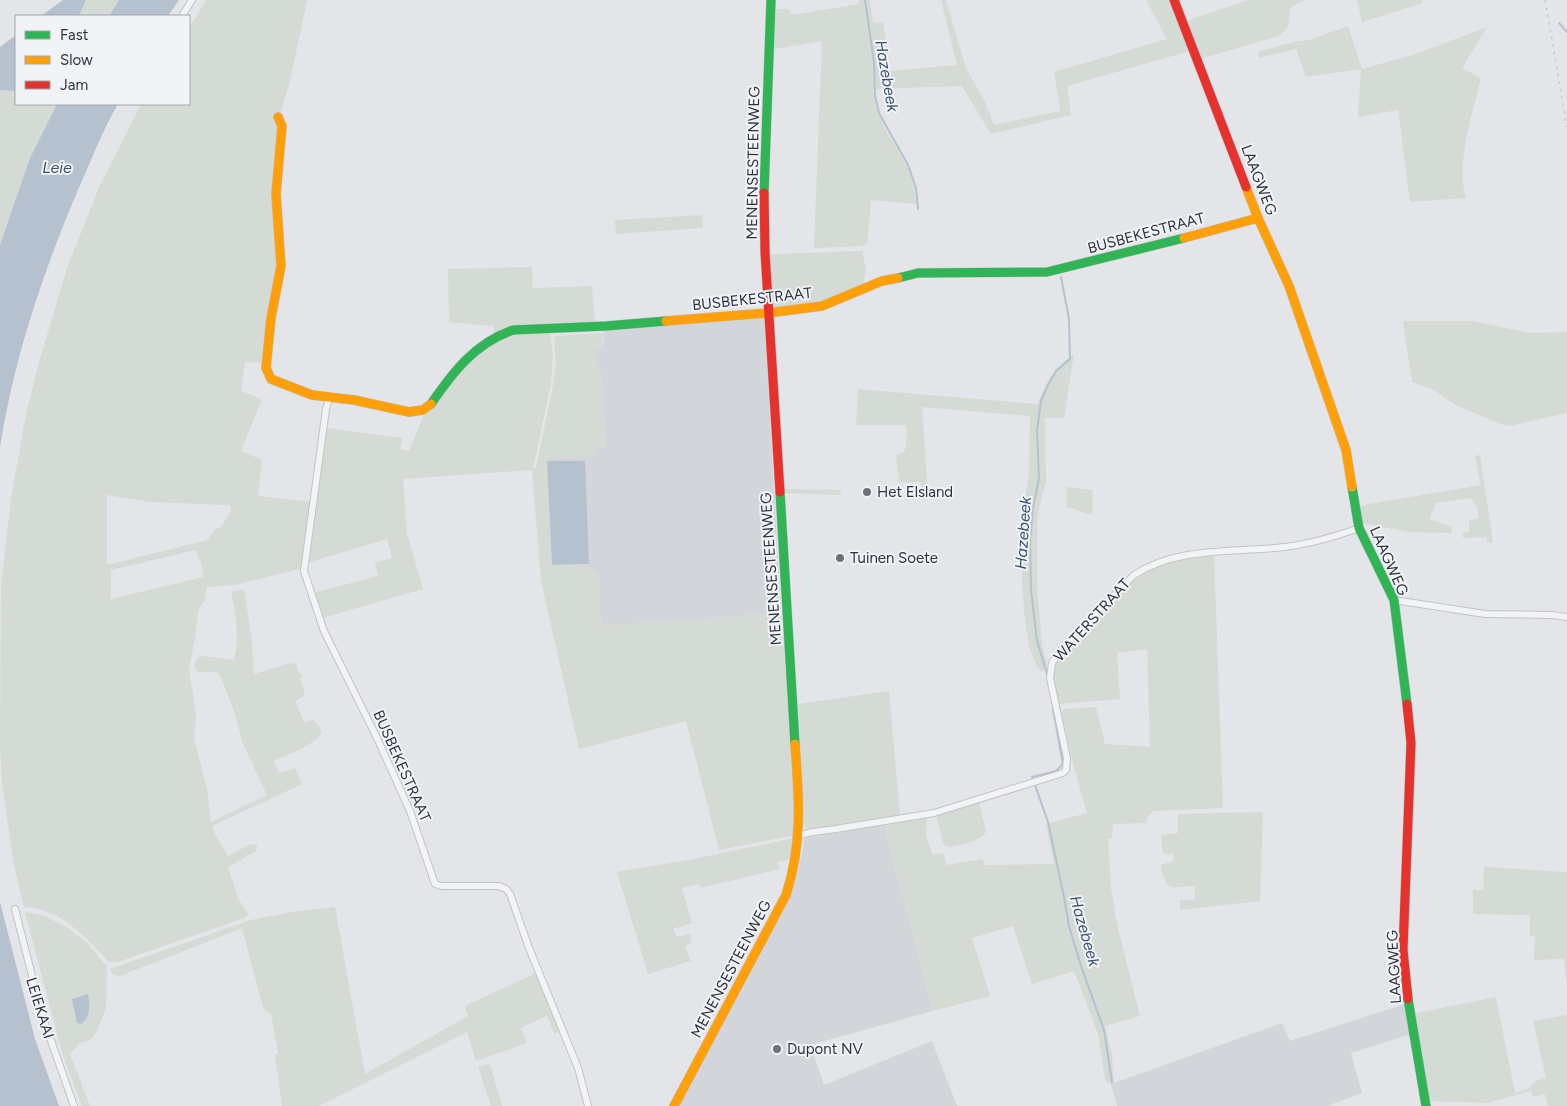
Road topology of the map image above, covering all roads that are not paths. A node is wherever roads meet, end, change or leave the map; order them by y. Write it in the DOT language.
graph roads {
  1 [pos="192,0"];
  2 [pos="771,0"];
  3 [pos="1174,0"];
  4 [pos="183,15"];
  5 [pos="278,117"];
  6 [pos="1258,218"];
  7 [pos="768,313"];
  8 [pos="332,397"];
  9 [pos="1359,528"];
  10 [pos="1394,600"];
  11 [pos="1567,617"];
  12 [pos="800,835"];
  13 [pos="14,909"];
  14 [pos="1426,1105"];
  15 [pos="74,1106"];
  16 [pos="588,1106"];
  17 [pos="674,1106"];
  1 -- 4 [label="street"];
  2 -- 7 [label="street, MENENSESTEENWEG"];
  3 -- 6 [label="street, LAAGWEG"];
  5 -- 8 [label="street, BUSBEKESTRAAT"];
  6 -- 7 [label="street, BUSBEKESTRAAT"];
  6 -- 9 [label="street, LAAGWEG"];
  7 -- 8 [label="street, BUSBEKESTRAAT"];
  7 -- 12 [label="street, MENENSESTEENWEG"];
  8 -- 16 [label="street, BUSBEKESTRAAT"];
  9 -- 10 [label="street, LAAGWEG"];
  9 -- 12 [label="street, WATERSTRAAT"];
  10 -- 11 [label="street"];
  10 -- 14 [label="street, LAAGWEG"];
  12 -- 17 [label="street, MENENSESTEENWEG"];
  13 -- 15 [label="street, LEIEKAAI"];
}
